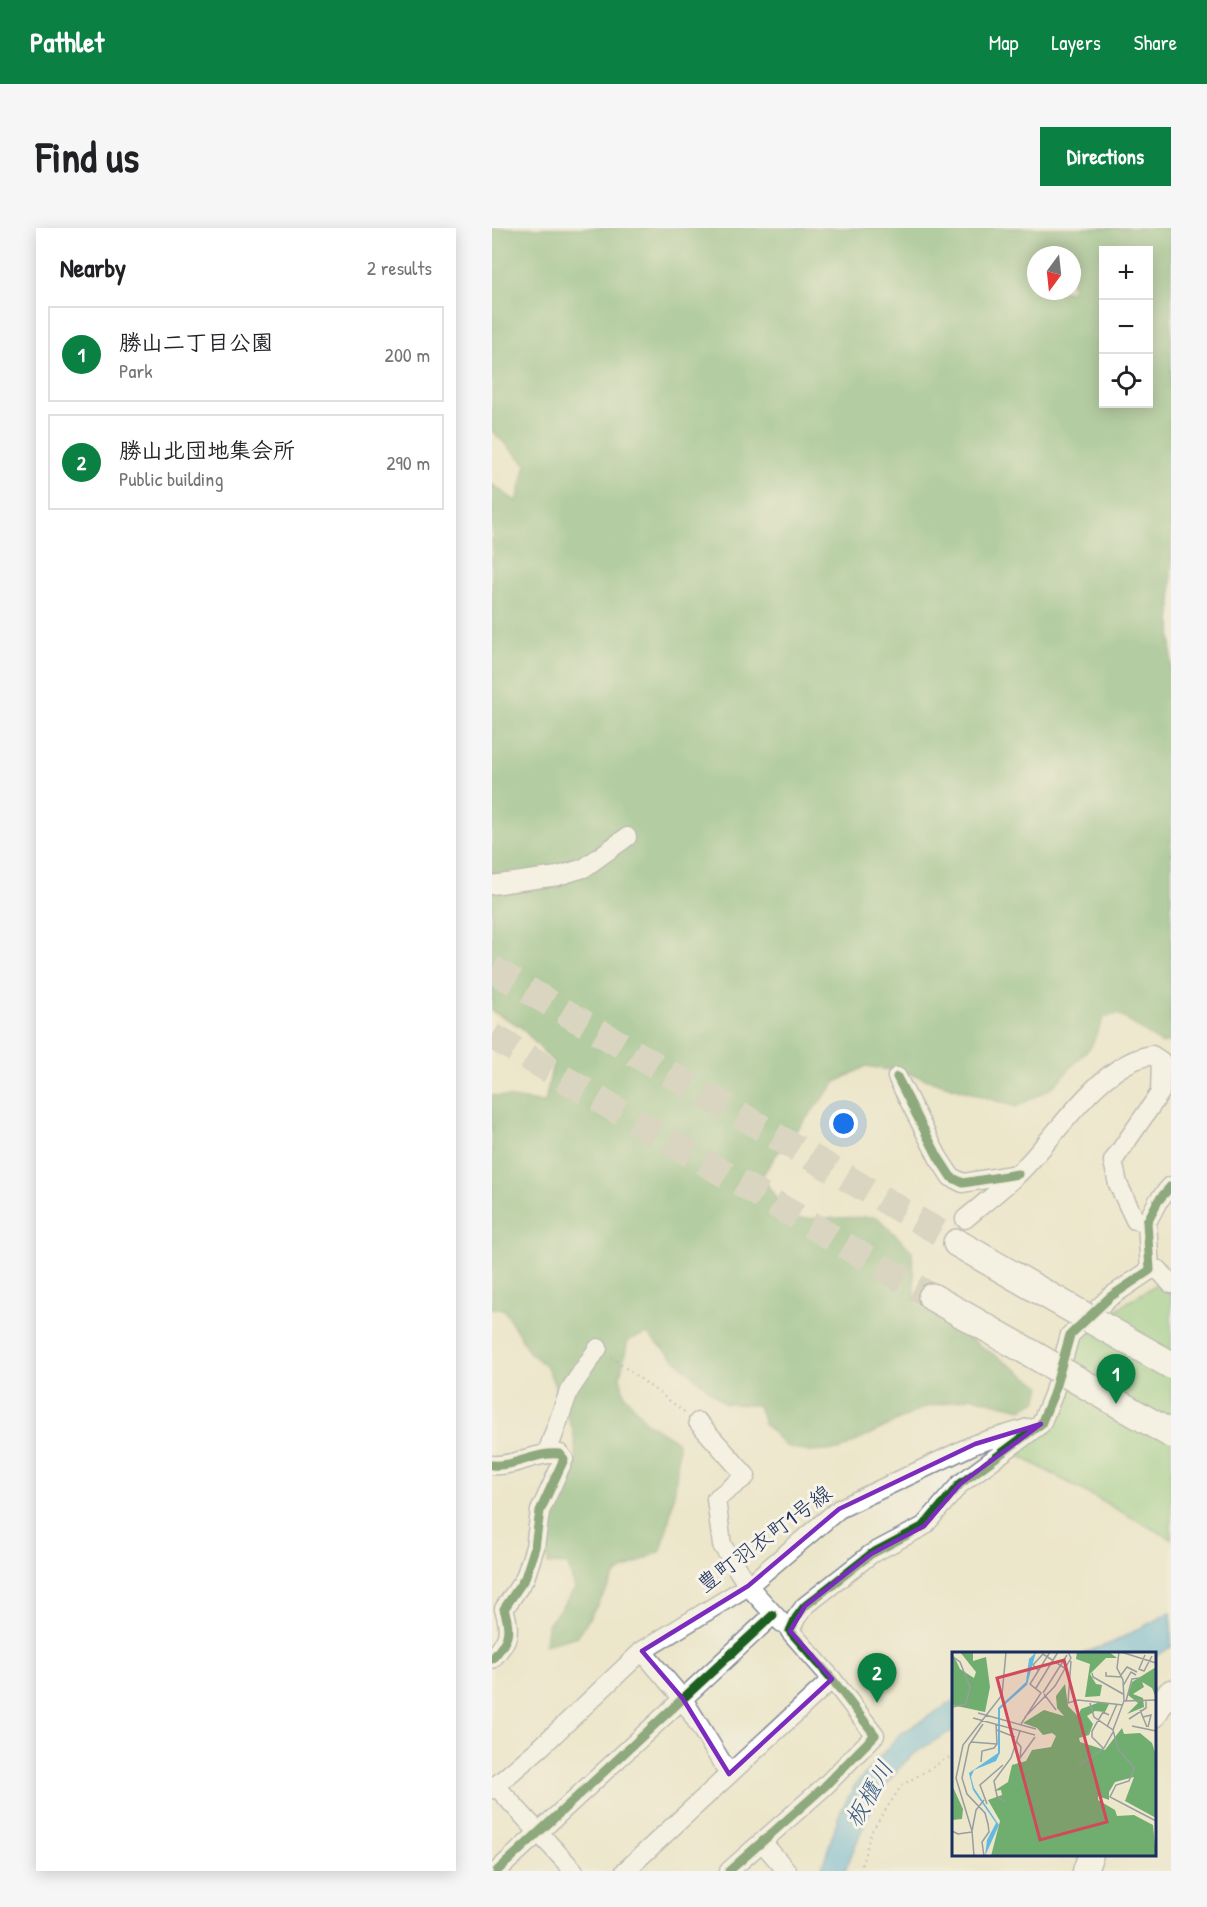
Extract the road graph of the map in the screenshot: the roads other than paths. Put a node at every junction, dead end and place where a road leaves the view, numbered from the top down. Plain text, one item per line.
1 (627, 837) dead end
2 (492, 885) edge
3 (897, 1077) dead end
4 (1018, 1174) junction
5 (1171, 1186) edge
6 (1147, 1222) junction
7 (961, 1231) joint
8 (1150, 1270) junction
9 (1171, 1284) edge
10 (932, 1297) tunnel mouth
11 (598, 1348) road end
12 (1171, 1365) edge
13 (698, 1422) road end
14 (1041, 1424) junction
15 (1171, 1434) edge
16 (547, 1453) junction
17 (492, 1465) edge
18 (748, 1586) junction
19 (773, 1615) junction
20 (790, 1630) junction
21 (642, 1651) junction
22 (492, 1659) edge
23 (832, 1679) junction
24 (1171, 1692) edge
25 (683, 1699) junction
26 (1156, 1713) edge
27 (729, 1774) junction
28 (494, 1787) edge
29 (539, 1833) junction
30 (762, 1842) junction
31 (1090, 1856) edge
32 (497, 1871) edge
33 (574, 1871) edge
34 (625, 1871) edge
35 (729, 1871) edge
36 (787, 1871) edge
37 (1085, 1871) edge

1 - 2 street
3 - 4 street
4 - 6 street
4 - 7 street
5 - 6 street
6 - 8 street
7 - 12 highway, bridge
8 - 9 street
8 - 14 street
10 - 15 highway, bridge
11 - 16 street
13 - 18 street
14 - 18 street, 豊町羽衣町1号線
14 - 20 street
16 - 17 street
16 - 22 street
18 - 19 street
18 - 21 street, 豊町羽衣町1号線
19 - 20 street
19 - 25 street
20 - 23 street
21 - 25 street
21 - 28 street, 豊町羽衣町1号線
23 - 27 street
23 - 30 street
24 - 26 main road
25 - 27 street
25 - 29 street
27 - 34 street
28 - 29 street
29 - 32 street
29 - 33 street
30 - 35 street
30 - 36 street
31 - 37 main road

